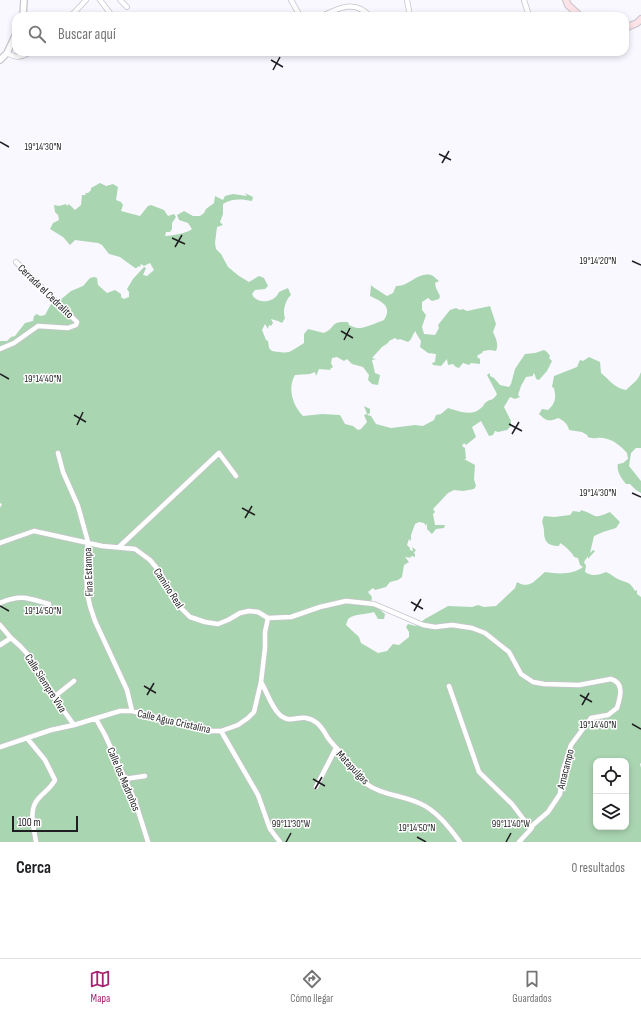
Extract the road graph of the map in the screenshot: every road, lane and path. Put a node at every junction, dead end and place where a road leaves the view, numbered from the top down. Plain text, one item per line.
1 (24, 0) edge
2 (86, 0) edge
3 (100, 0) edge
4 (120, 0) edge
5 (291, 0) edge
6 (406, 0) edge
7 (524, 0) edge
8 (567, 2) edge
9 (127, 7) dead end
10 (23, 12) edge
11 (75, 12) edge
12 (110, 12) dead end
13 (298, 12) edge
14 (330, 12) edge
15 (367, 12) edge
16 (409, 12) edge
17 (528, 12) edge
18 (575, 12) edge
19 (641, 19) edge
20 (629, 26) edge
21 (12, 42) edge
22 (7, 53) junction
23 (12, 56) edge
24 (12, 56) edge
25 (22, 56) edge
26 (0, 60) edge
27 (16, 262) dead end
28 (0, 349) edge
29 (58, 453) dead end
30 (236, 476) dead end
31 (88, 542) junction
32 (0, 543) edge
33 (119, 547) junction
34 (0, 603) edge
35 (49, 604) dead end
36 (268, 618) junction
37 (0, 625) edge
38 (10, 638) junction
39 (0, 645) edge
40 (74, 681) dead end
41 (261, 682) junction
42 (449, 686) dead end
43 (54, 697) junction
44 (132, 711) junction
45 (96, 718) junction
46 (74, 725) junction
47 (221, 731) junction
48 (27, 738) junction
49 (0, 747) edge
50 (336, 748) junction
51 (145, 776) dead end
52 (125, 779) junction
53 (316, 787) dead end
54 (531, 829) junction
55 (36, 842) edge
56 (148, 842) edge
57 (280, 842) edge
58 (460, 842) edge
59 (519, 842) edge

1 - 10 street
2 - 11 street
3 - 12 street
4 - 9 street
5 - 13 street
6 - 16 street
7 - 17 street
8 - 18 main road
14 - 15 street
19 - 20 main road
21 - 22 street
22 - 23 street
22 - 26 street
24 - 25 street
27 - 28 street, Cerrada el Cedralito
29 - 31 street, Fina Estampa
30 - 33 street
31 - 32 street, Camino Real
31 - 33 street, Camino Real
31 - 44 street, Fina Estampa
33 - 36 street, Camino Real
34 - 35 street
36 - 41 street, Calle Agua Cristalina
36 - 54 street, Amacampo
37 - 38 street, Calle Siempre Viva
38 - 39 street
38 - 43 street, Calle Siempre Viva
40 - 43 street
41 - 47 street, Calle Agua Cristalina
41 - 50 street, Matapulgas
42 - 54 street
43 - 46 street, Calle Siempre Viva
44 - 45 street, Calle Agua Cristalina
44 - 47 street, Calle Agua Cristalina
45 - 46 street, Calle Agua Cristalina
45 - 52 street, Calle los Madroños
46 - 48 street, Calle Agua Cristalina
47 - 57 street
48 - 49 street, Calle Agua Cristalina
48 - 55 street
50 - 53 street
50 - 58 street, Matapulgas
51 - 52 street
52 - 56 street, Calle los Madroños
54 - 59 street, Amacampo

